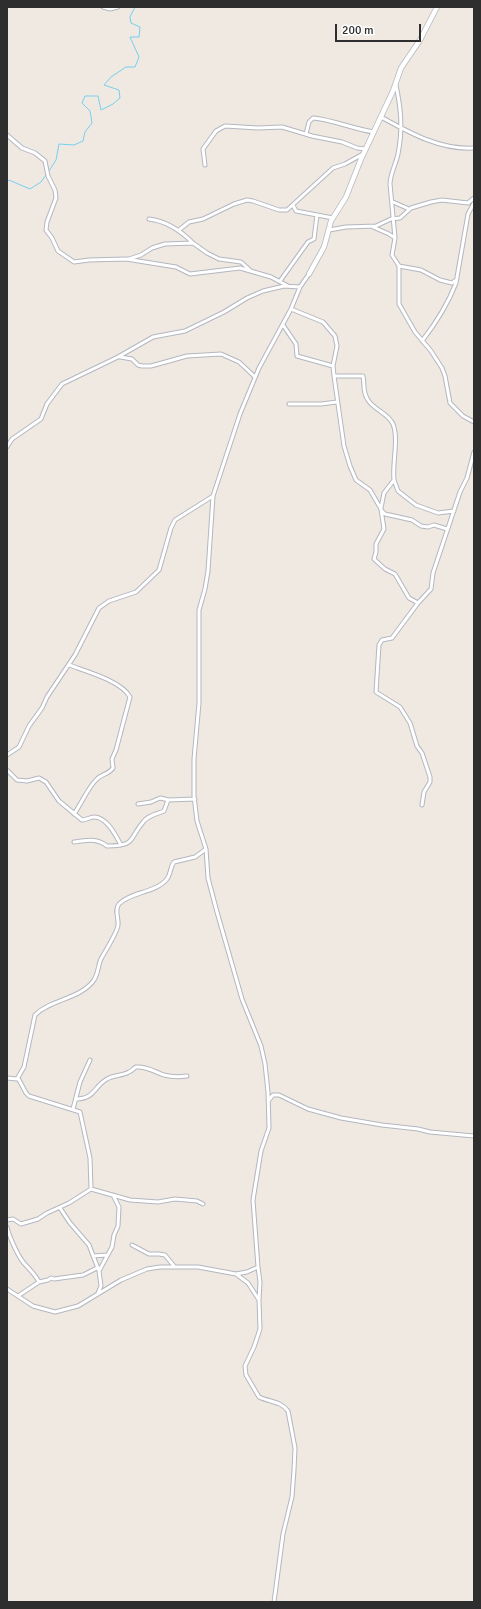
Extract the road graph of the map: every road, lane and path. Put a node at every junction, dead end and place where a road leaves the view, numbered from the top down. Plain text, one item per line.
1 (104, 7) edge
2 (118, 7) edge
3 (436, 7) edge
4 (396, 83) junction
5 (381, 117) junction
6 (402, 128) junction
7 (374, 132) junction
8 (306, 134) junction
9 (7, 135) edge
10 (474, 148) edge
11 (365, 152) junction
12 (205, 165) dead end
13 (474, 198) edge
14 (393, 202) junction
15 (474, 202) edge
16 (293, 205) junction
17 (409, 209) junction
18 (317, 215) junction
19 (333, 218) junction
20 (149, 219) dead end
21 (394, 219) junction
22 (372, 227) junction
23 (179, 230) junction
24 (329, 230) junction
25 (395, 238) junction
26 (193, 243) junction
27 (129, 260) junction
28 (398, 266) junction
29 (251, 271) junction
30 (309, 274) joint
31 (456, 280) junction
32 (280, 281) junction
33 (288, 286) junction
34 (300, 287) junction
35 (291, 309) junction
36 (283, 325) junction
37 (422, 341) junction
38 (118, 357) junction
39 (333, 366) junction
40 (334, 376) junction
41 (255, 377) junction
42 (337, 402) junction
43 (289, 404) dead end
44 (474, 422) edge
45 (7, 447) edge
46 (474, 452) edge
47 (394, 480) junction
48 (213, 496) junction
49 (381, 510) junction
50 (454, 511) junction
51 (447, 530) junction
52 (418, 603) junction
53 (69, 665) junction
54 (7, 755) edge
55 (7, 770) edge
56 (195, 798) junction
57 (168, 800) junction
58 (138, 804) dead end
59 (422, 805) dead end
60 (74, 814) junction
61 (74, 842) dead end
62 (121, 845) junction
63 (206, 849) junction
64 (90, 1060) dead end
65 (187, 1076) dead end
66 (7, 1078) edge
67 (18, 1078) junction
68 (76, 1099) junction
69 (268, 1100) junction
70 (74, 1109) junction
71 (474, 1136) edge
72 (91, 1189) junction
73 (113, 1195) junction
74 (203, 1204) dead end
75 (60, 1208) junction
76 (7, 1220) edge
77 (7, 1226) edge
78 (132, 1245) dead end
79 (107, 1255) junction
80 (93, 1256) junction
81 (174, 1266) junction
82 (258, 1267) junction
83 (97, 1268) junction
84 (99, 1271) junction
85 (236, 1274) junction
86 (39, 1282) junction
87 (7, 1289) edge
88 (98, 1293) junction
89 (18, 1296) junction
90 (259, 1300) junction
91 (274, 1602) edge

1 - 2 street
3 - 4 street
4 - 5 street
4 - 6 street
5 - 6 street
5 - 7 street
6 - 10 street
6 - 14 street
7 - 8 street
7 - 11 street
8 - 11 street
8 - 12 street
9 - 27 street
11 - 16 street
11 - 19 street
13 - 17 street
14 - 17 street
14 - 21 street
15 - 31 street
16 - 18 street
16 - 23 street
17 - 21 street
18 - 19 street
18 - 32 street
19 - 24 street
20 - 23 street
21 - 22 street
21 - 25 street
22 - 24 street
22 - 25 street
23 - 26 street
24 - 30 street
25 - 28 street
26 - 27 street
26 - 29 street
27 - 29 street
28 - 31 street
28 - 37 street
29 - 32 street
30 - 34 street
31 - 37 street
32 - 33 street
33 - 34 street
33 - 38 street
34 - 35 street
35 - 36 street
35 - 39 street
36 - 39 street
36 - 41 street
37 - 44 street
38 - 41 street
38 - 45 street
39 - 40 street
40 - 42 street
40 - 47 street
41 - 48 street
42 - 43 street
42 - 49 street
46 - 50 street
47 - 49 street
47 - 50 street
48 - 53 street
48 - 56 street
49 - 51 street
49 - 52 street
50 - 51 street
51 - 52 street
52 - 59 street
53 - 54 street
53 - 60 street
55 - 60 street
56 - 57 street
56 - 63 street
57 - 58 street
57 - 62 street
60 - 62 street
61 - 62 street
63 - 67 street
63 - 69 street
64 - 68 street
65 - 68 street
66 - 67 street
67 - 70 street
68 - 70 street
69 - 71 street
69 - 82 street
70 - 72 street
72 - 73 street
72 - 75 street
73 - 74 street
73 - 79 street
75 - 76 street
75 - 80 street
77 - 86 street
78 - 81 street
79 - 80 street
79 - 84 street
80 - 83 street
81 - 85 street
81 - 88 street
82 - 85 street
82 - 90 street
83 - 84 street
83 - 86 street
84 - 88 street
85 - 90 street
86 - 89 street
87 - 89 street
88 - 89 street
90 - 91 street

